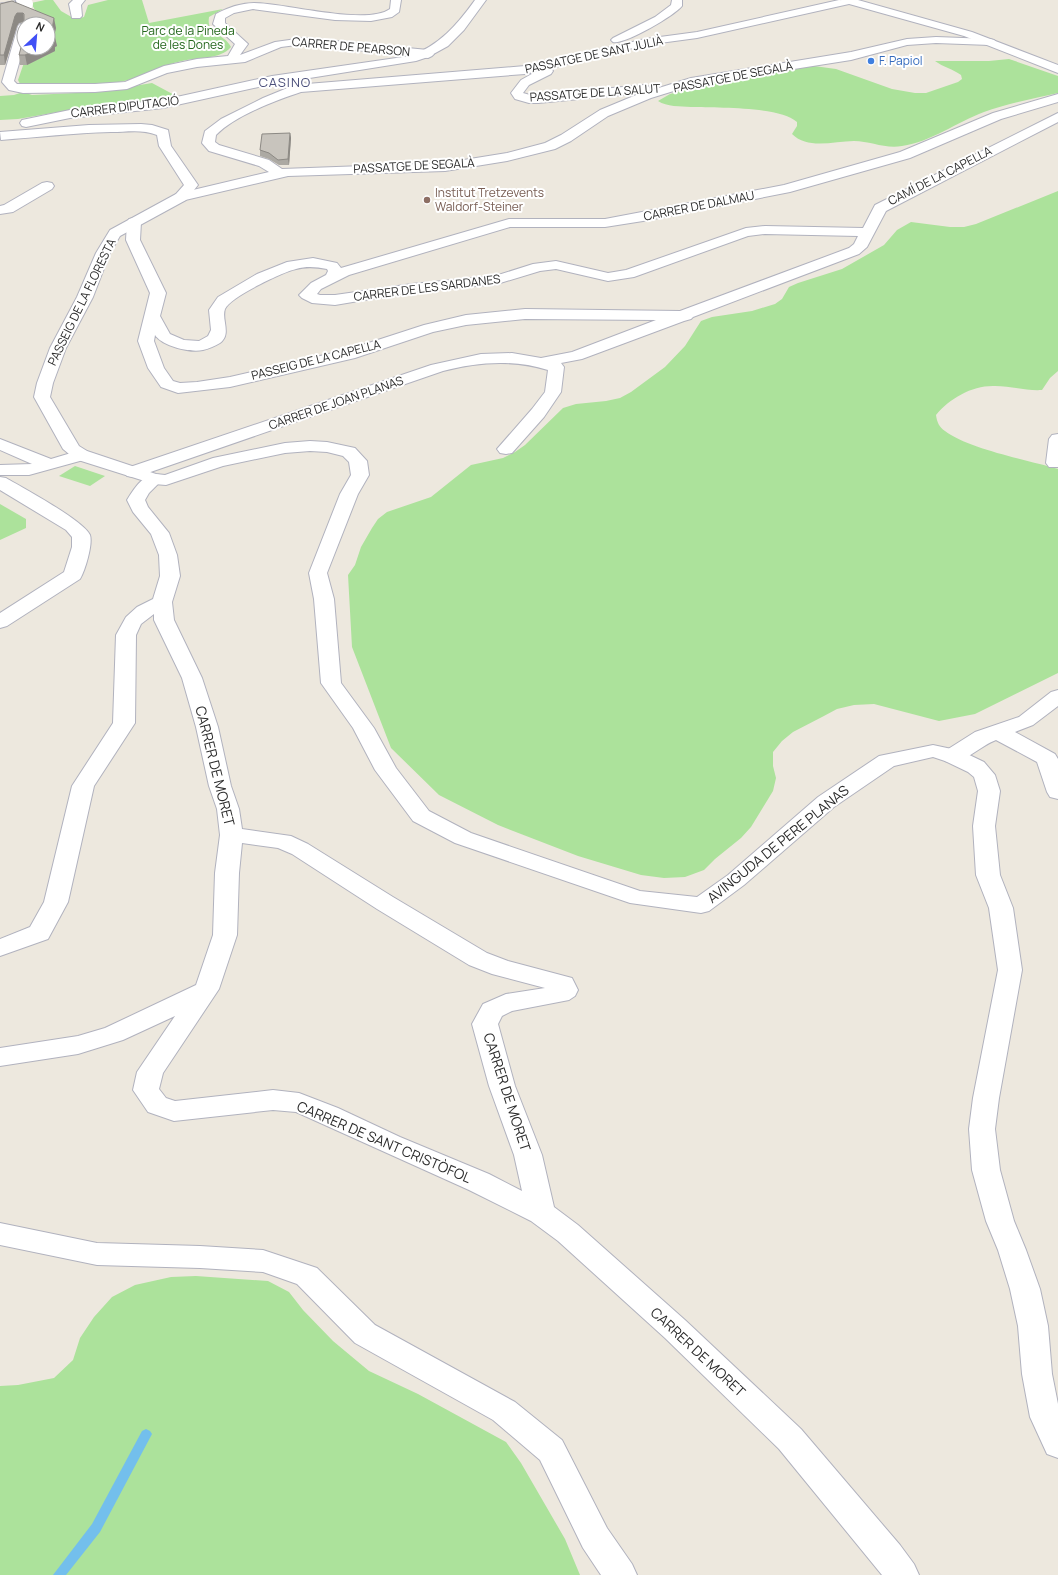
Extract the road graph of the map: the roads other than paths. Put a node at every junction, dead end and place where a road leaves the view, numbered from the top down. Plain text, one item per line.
1 (80, 0) edge
2 (396, 0) edge
3 (481, 0) edge
4 (677, 0) edge
5 (848, 1) edge
6 (24, 2) edge
7 (27, 16) edge
8 (76, 16) dead end
9 (990, 42) junction
10 (16, 54) edge
11 (428, 54) junction
12 (233, 59) junction
13 (565, 62) junction
14 (348, 69) junction
15 (1058, 70) edge
16 (672, 88) junction
17 (288, 92) junction
18 (1058, 98) edge
19 (1058, 116) edge
20 (2, 131) edge
21 (280, 174) junction
22 (47, 186) dead end
23 (180, 197) junction
24 (0, 210) edge
25 (134, 222) junction
26 (867, 232) junction
27 (332, 278) junction
28 (152, 316) junction
29 (686, 316) junction
30 (543, 362) junction
31 (1058, 439) edge
32 (0, 444) edge
33 (506, 449) dead end
34 (81, 455) junction
35 (1055, 463) dead end
36 (50, 465) junction
37 (1, 474) edge
38 (143, 476) junction
39 (162, 602) junction
40 (0, 622) edge
41 (1058, 696) edge
42 (998, 732) junction
43 (953, 756) junction
44 (1058, 792) edge
45 (231, 835) junction
46 (0, 948) edge
47 (207, 990) junction
48 (0, 1057) edge
49 (541, 1213) junction
50 (0, 1234) edge
51 (1058, 1444) edge
52 (620, 1575) edge
53 (902, 1575) edge

1 - 8 street
2 - 12 street
3 - 11 street, CARRER DIPUTACIÓ
4 - 13 street, PASSATGE DE LA SALUT
5 - 9 street
5 - 13 street, PASSATGE DE SANT JULIÀ
6 - 7 street, CARRER DE PEARSON
9 - 15 street
9 - 16 street, PASSATGE DE SEGALÀ
10 - 12 street, CARRER DE PEARSON
11 - 12 street, CARRER DE PEARSON
11 - 14 street, CARRER DIPUTACIÓ
13 - 16 street, PASSATGE DE LA SALUT
13 - 17 street, PASSATGE DE SANT JULIÀ
14 - 17 street
14 - 20 street, CARRER DIPUTACIÓ
16 - 21 street, PASSATGE DE SEGALÀ
17 - 21 street
18 - 27 street, CARRER DE DALMAU
19 - 26 street, CAMÍ DE LA CAPELLA
20 - 23 street, PASSEIG DE LA FLORESTA
21 - 23 street, PASSATGE DE SEGALÀ
22 - 24 street
23 - 25 street, PASSEIG DE LA FLORESTA
25 - 28 street, PASSEIG DE LA CAPELLA
25 - 34 street, PASSEIG DE LA FLORESTA
26 - 27 street, CARRER DE LES SARDANES
26 - 29 street, CAMÍ DE LA CAPELLA
27 - 28 street
28 - 29 street, PASSEIG DE LA CAPELLA
29 - 30 street, CARRER DE JOAN PLANAS
30 - 33 street
30 - 38 street, CARRER DE JOAN PLANAS
31 - 35 street
32 - 36 street
34 - 36 street
34 - 38 street
36 - 37 street
37 - 40 street
38 - 39 street, CARRER DE MORET
38 - 43 street, AVINGUDA DE PERE PLANAS
39 - 45 street, CARRER DE MORET
39 - 46 street
41 - 42 street
42 - 43 street
42 - 44 street
43 - 51 street, AVINGUDA DE PERE PLANAS
45 - 47 street, CARRER DE SANT CRISTÒFOL
45 - 49 street, CARRER DE MORET
47 - 48 street
47 - 49 street, CARRER DE SANT CRISTÒFOL
49 - 53 street, CARRER DE MORET
50 - 52 street

